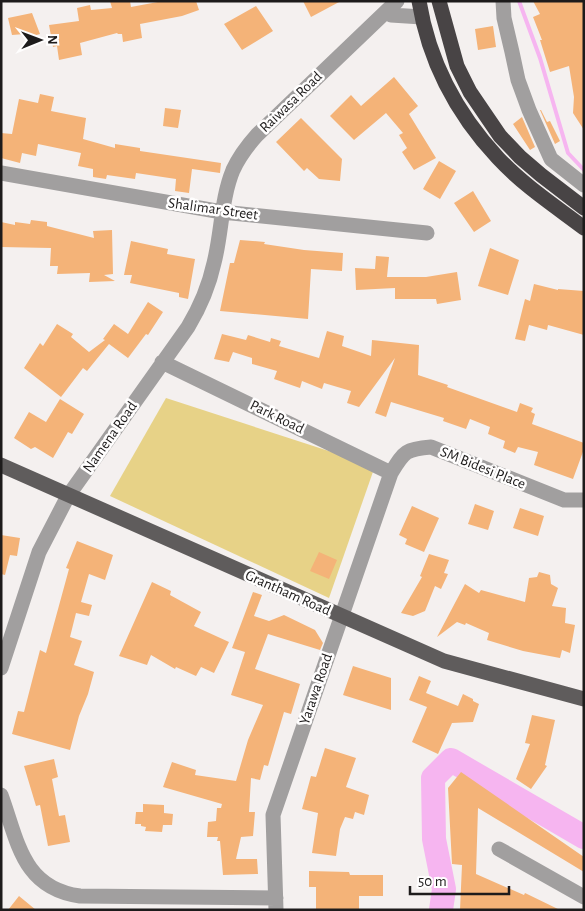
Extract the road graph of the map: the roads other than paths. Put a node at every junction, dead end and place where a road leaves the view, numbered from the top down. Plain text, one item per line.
1 (419, 1) edge
2 (439, 1) edge
3 (503, 1) edge
4 (392, 6) edge
5 (422, 17) junction
6 (1, 173) edge
7 (584, 185) edge
8 (584, 208) edge
9 (222, 212) junction
10 (584, 228) edge
11 (427, 233) dead end
12 (162, 362) junction
13 (1, 465) edge
14 (391, 473) junction
15 (68, 496) junction
16 (584, 500) edge
17 (342, 617) junction
18 (1, 668) edge
19 (584, 698) edge
20 (1, 795) edge
21 (499, 849) dead end
22 (584, 897) edge
23 (276, 904) edge

1 - 5 highway
2 - 8 highway
3 - 7 street
4 - 5 street
4 - 9 street, Raiwasa Road
5 - 10 highway
6 - 9 street, Shalimar Street
9 - 11 street, Shalimar Street
9 - 12 street, Namena Road
12 - 14 street, Park Road
12 - 15 street, Namena Road
13 - 15 main road, Grantham Road
14 - 16 street, SM Bidesi Place
14 - 17 street, Yarawa Road
15 - 17 main road, Grantham Road
15 - 18 street, Namena Road
17 - 19 main road, Grantham Road
17 - 23 street, Yarawa Road
20 - 23 street
21 - 22 street

